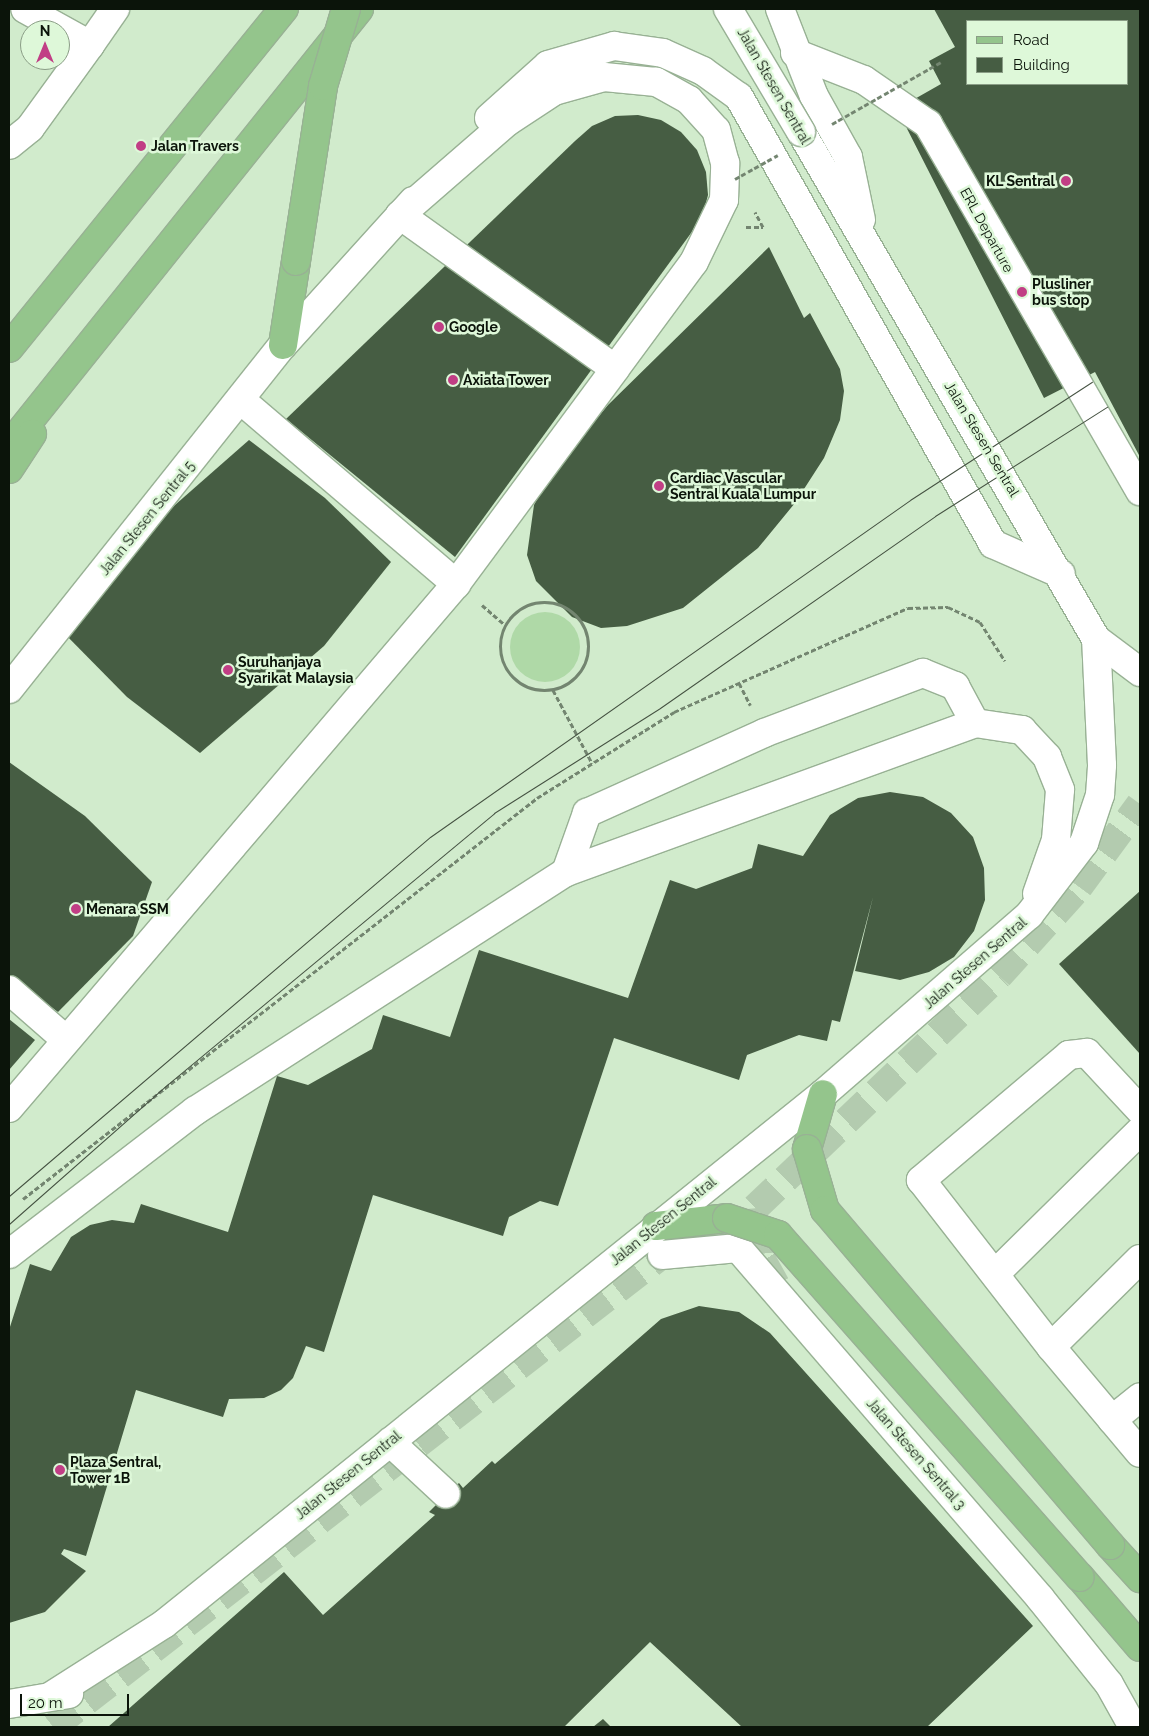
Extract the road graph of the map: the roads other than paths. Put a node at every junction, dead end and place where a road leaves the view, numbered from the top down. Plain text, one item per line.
1 (20, 9) edge
2 (25, 9) edge
3 (114, 9) edge
4 (284, 9) edge
5 (346, 9) edge
6 (360, 9) edge
7 (728, 9) edge
8 (780, 9) edge
9 (9, 23) edge
10 (90, 45) junction
11 (795, 53) junction
12 (9, 146) edge
13 (400, 215) junction
14 (865, 241) junction
15 (96, 338) junction
16 (11, 339) edge
17 (283, 345) junction
18 (615, 369) junction
19 (242, 401) junction
20 (9, 446) edge
21 (9, 468) edge
22 (1140, 491) edge
23 (1061, 574) junction
24 (456, 584) junction
25 (1096, 639) junction
26 (1140, 672) edge
27 (9, 689) edge
28 (975, 723) junction
29 (566, 872) junction
30 (1029, 915) junction
31 (9, 990) edge
32 (64, 1039) junction
33 (824, 1094) junction
34 (9, 1108) edge
35 (1140, 1110) edge
36 (1140, 1131) edge
37 (656, 1226) junction
38 (9, 1254) edge
39 (662, 1255) tunnel mouth
40 (1140, 1259) edge
41 (997, 1272) junction
42 (1050, 1347) junction
43 (1140, 1397) edge
44 (1112, 1420) junction
45 (390, 1442) junction
46 (1140, 1453) edge
47 (446, 1494) dead end
48 (1140, 1578) edge
49 (1140, 1646) edge
50 (9, 1704) edge
51 (1133, 1727) edge

1 - 9 street
2 - 10 street
3 - 10 street
4 - 16 main road
5 - 17 main road, bridge
6 - 15 main road
7 - 14 street, Jalan Stesen Sentral, bridge
8 - 11 street, Jalan Stesen Sentral
10 - 12 street
11 - 14 street, Jalan Stesen Sentral
11 - 22 street, ERL Departure
13 - 17 street, Jalan Stesen Sentral 5
13 - 18 street
13 - 18 street
13 - 23 street
14 - 23 street, Jalan Stesen Sentral
15 - 20 main road
15 - 21 main road
17 - 19 street, Jalan Stesen Sentral 5
18 - 24 street
19 - 24 street
19 - 27 street, Jalan Stesen Sentral 5
23 - 25 street, Jalan Stesen Sentral
24 - 32 street
25 - 26 street, Jalan Stesen Sentral
25 - 30 street, Jalan Stesen Sentral
28 - 29 street
28 - 29 street
28 - 30 street
29 - 38 street
30 - 33 street, Jalan Stesen Sentral
31 - 32 street
32 - 34 street
33 - 37 street, Jalan Stesen Sentral
33 - 48 main road, bridge
35 - 41 street
36 - 41 street
37 - 45 street, Jalan Stesen Sentral
37 - 49 main road, bridge
39 - 51 street, Jalan Stesen Sentral 3
40 - 42 street
41 - 42 street
42 - 44 street
43 - 44 street
44 - 46 street
45 - 47 street
45 - 50 street, Jalan Stesen Sentral

